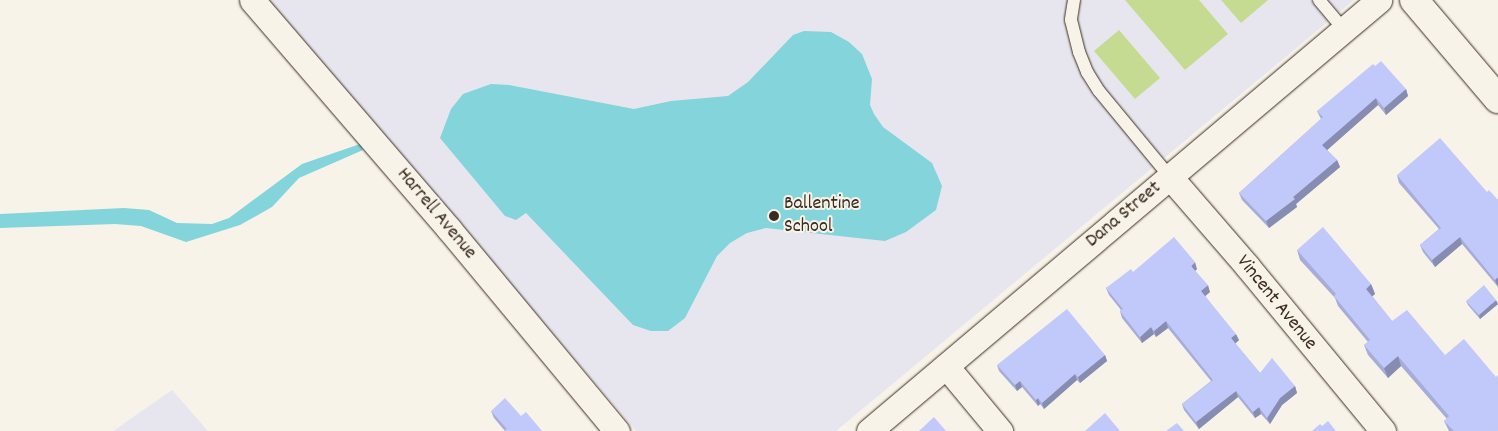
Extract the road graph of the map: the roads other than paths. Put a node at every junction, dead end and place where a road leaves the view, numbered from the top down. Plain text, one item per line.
1 (252, 0) edge
2 (1074, 0) edge
3 (1319, 0) edge
4 (1379, 0) edge
5 (1414, 0) edge
6 (1344, 30) junction
7 (1498, 99) edge
8 (1170, 177) junction
9 (946, 366) junction
10 (617, 431) edge
11 (868, 431) edge
12 (1000, 431) edge
13 (1382, 431) edge

1 - 10 street, Harrell Avenue
2 - 8 lane
3 - 6 lane
4 - 6 street, Dana Street
5 - 7 main road
6 - 8 street, Dana Street
8 - 9 street, Dana Street
8 - 13 street, Vincent Avenue
9 - 11 street, Dana Street
9 - 12 street

